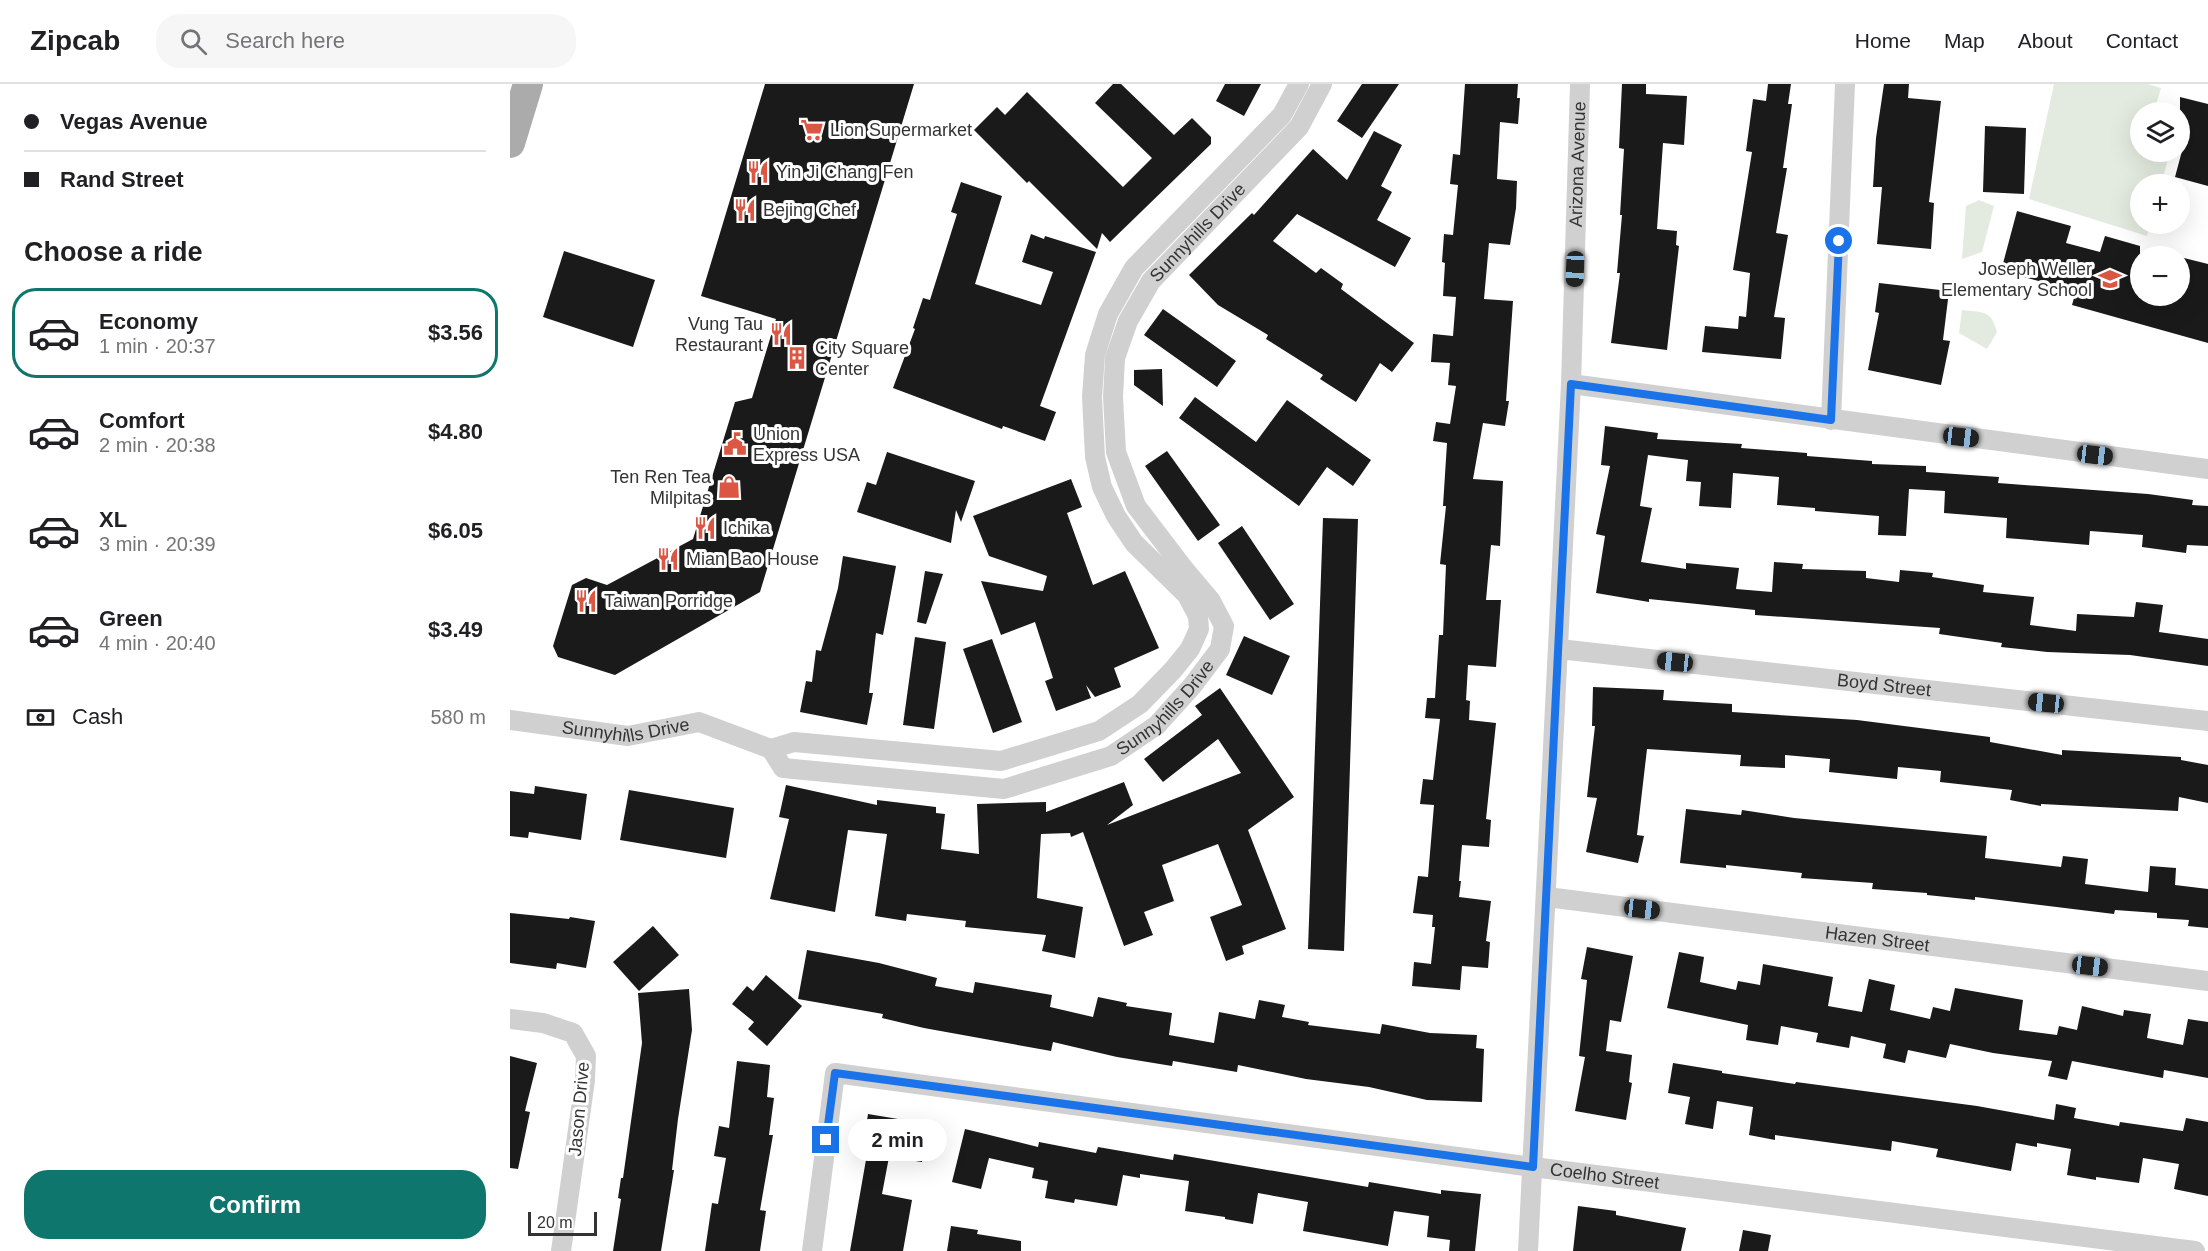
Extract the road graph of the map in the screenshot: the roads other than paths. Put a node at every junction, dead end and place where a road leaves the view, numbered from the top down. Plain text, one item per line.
1 (528, 84) edge
2 (1299, 84) edge
3 (1322, 84) edge
4 (1580, 84) edge
5 (1845, 84) edge
6 (510, 143) edge
7 (1571, 384) junction
8 (1831, 420) junction
9 (2208, 469) edge
10 (1559, 649) junction
11 (510, 720) edge
12 (2208, 721) edge
13 (771, 749) junction
14 (1547, 897) junction
15 (2208, 981) edge
16 (510, 1019) edge
17 (1533, 1167) junction
18 (561, 1251) edge
19 (812, 1251) edge
20 (1528, 1251) edge
21 (2195, 1251) edge

1 - 6 main road
2 - 13 street, Sunnyhills Drive
3 - 13 street, Sunnyhills Drive
4 - 7 street, Arizona Avenue
5 - 8 street
7 - 8 street
7 - 10 street, Arizona Avenue
8 - 9 street
10 - 12 street, Boyd Street
10 - 14 street, Arizona Avenue
11 - 13 street, Sunnyhills Drive
14 - 15 street, Hazen Street
14 - 17 street, Arizona Avenue
16 - 18 street, Jason Drive
17 - 19 street, Coelho Street
17 - 20 street, Arizona Avenue
17 - 21 street, Coelho Street

